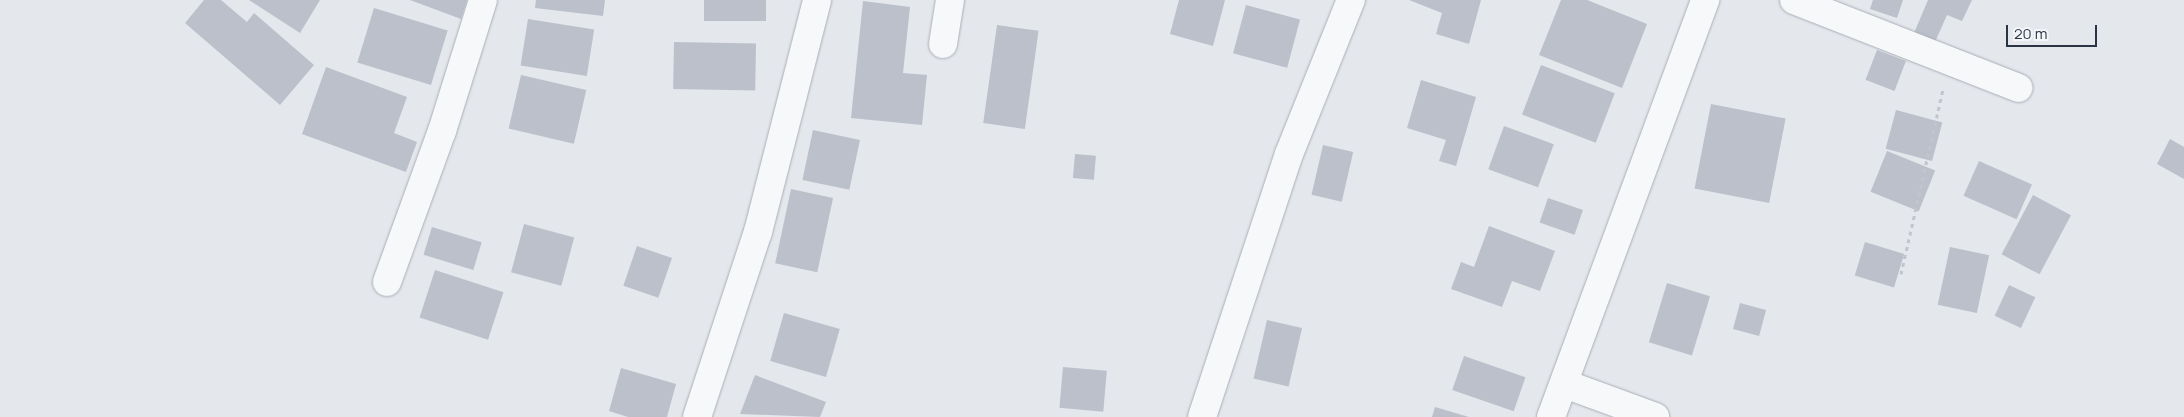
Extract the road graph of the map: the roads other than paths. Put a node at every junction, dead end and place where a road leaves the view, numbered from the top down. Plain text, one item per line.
1 (483, 0) edge
2 (817, 0) edge
3 (950, 0) edge
4 (1351, 0) edge
5 (1705, 0) edge
6 (1794, 0) edge
7 (943, 44) dead end
8 (2018, 88) dead end
9 (387, 282) dead end
10 (1565, 384) junction
11 (697, 417) edge
12 (1202, 417) edge
13 (1551, 417) edge
14 (1655, 417) edge

1 - 9 street
2 - 11 street
3 - 7 street
4 - 12 street
5 - 10 street
6 - 8 street
10 - 13 street
10 - 14 street

